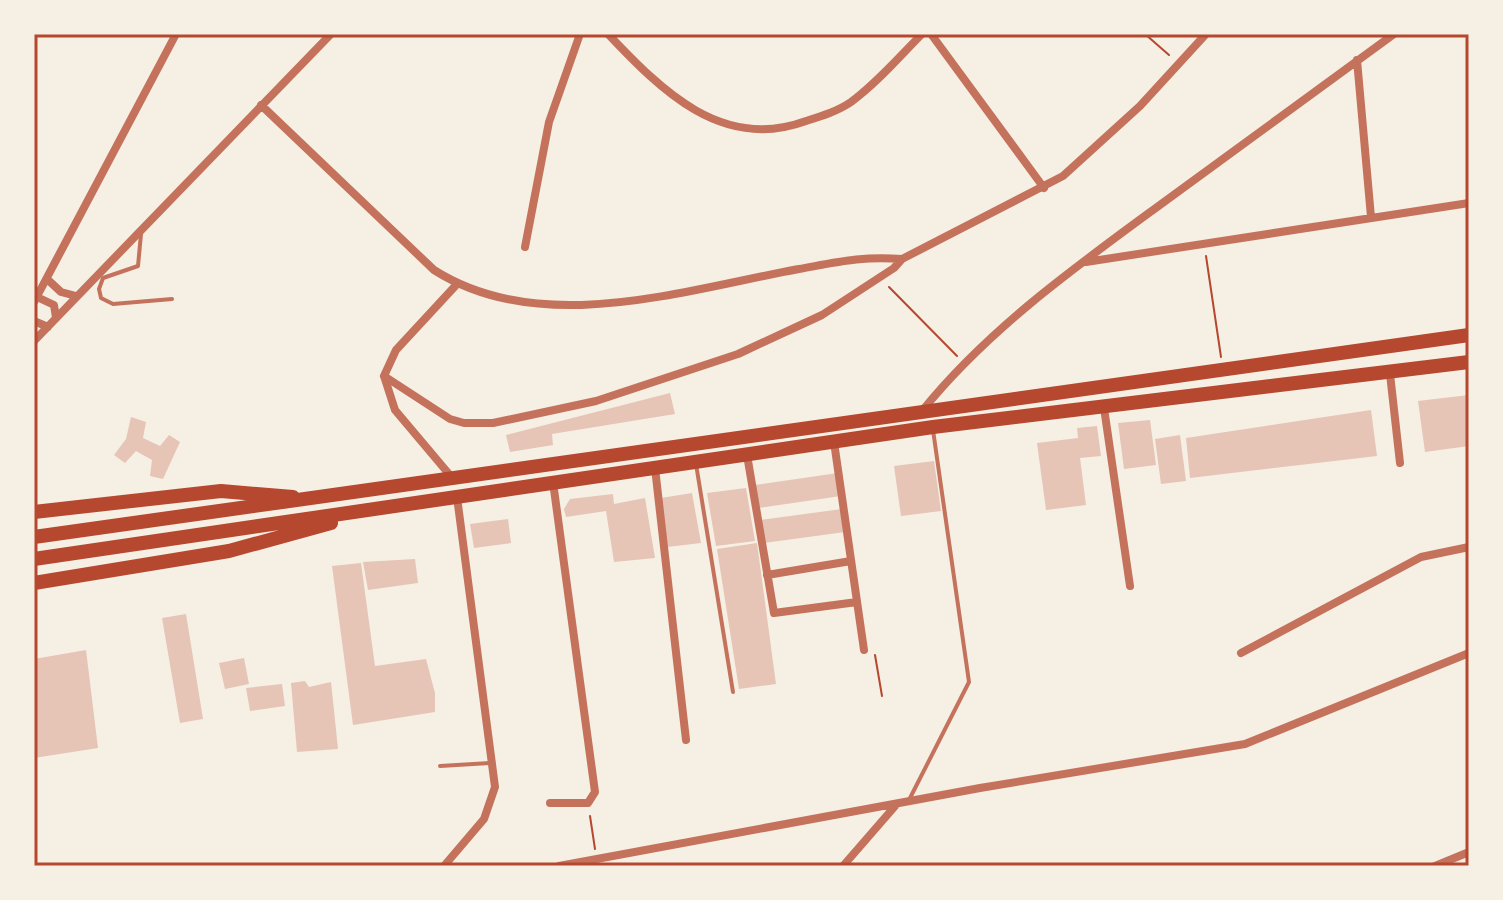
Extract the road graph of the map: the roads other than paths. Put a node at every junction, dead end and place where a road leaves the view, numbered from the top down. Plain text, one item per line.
1 (176, 34) edge
2 (331, 34) edge
3 (580, 34) edge
4 (608, 34) edge
5 (922, 34) edge
6 (931, 34) edge
7 (1206, 34) edge
8 (1394, 34) edge
9 (1357, 60) junction
10 (261, 105) junction
11 (1044, 188) junction
12 (1469, 203) edge
13 (1371, 217) junction
14 (141, 228) junction
15 (525, 247) dead end
16 (902, 259) junction
17 (1083, 263) junction
18 (47, 279) junction
19 (458, 283) junction
20 (76, 296) junction
21 (172, 299) dead end
22 (36, 300) edge
23 (56, 318) junction
24 (34, 321) edge
25 (48, 327) junction
26 (1469, 335) edge
27 (34, 341) edge
28 (1469, 362) edge
29 (1390, 374) junction
30 (384, 376) junction
31 (1104, 408) junction
32 (921, 412) junction
33 (933, 427) junction
34 (834, 442) junction
35 (747, 455) junction
36 (696, 462) junction
37 (1400, 463) dead end
38 (655, 468) junction
39 (455, 480) junction
40 (552, 481) junction
41 (457, 497) junction
42 (309, 499) junction
43 (378, 509) junction
44 (34, 512) edge
45 (34, 537) edge
46 (1469, 547) edge
47 (34, 559) edge
48 (851, 561) junction
49 (767, 575) junction
50 (34, 583) edge
51 (1130, 586) dead end
52 (857, 602) junction
53 (864, 650) dead end
54 (1241, 653) dead end
55 (1469, 653) edge
56 (733, 692) dead end
57 (686, 740) dead end
58 (493, 763) junction
59 (440, 766) dead end
60 (908, 802) junction
61 (550, 803) dead end
62 (896, 805) junction
63 (1469, 852) edge
64 (1456, 862) edge
65 (444, 866) edge
66 (559, 866) edge
67 (843, 866) edge
68 (1435, 866) edge

1 - 18 street
2 - 10 street
3 - 15 street
4 - 5 street
6 - 11 street
7 - 11 street
8 - 9 street
9 - 13 street
9 - 17 street
10 - 14 street
10 - 19 street
11 - 16 street
12 - 13 street
13 - 17 street
14 - 20 street
14 - 21 lane
16 - 19 street
16 - 30 street
17 - 32 street
18 - 20 street
18 - 22 street
19 - 30 street
20 - 23 street
22 - 23 street
23 - 25 street
24 - 25 street
25 - 27 street
26 - 32 highway
28 - 29 highway
29 - 31 highway
29 - 37 street
30 - 39 street
31 - 33 highway
31 - 51 street
32 - 39 highway
33 - 34 highway
33 - 60 lane
34 - 35 highway
34 - 48 street
35 - 36 highway
35 - 49 street
36 - 38 highway
36 - 56 lane
38 - 40 highway
38 - 57 street
39 - 42 highway
40 - 41 highway
40 - 61 street
41 - 43 highway
41 - 58 street
42 - 44 highway
42 - 45 highway
43 - 47 highway
43 - 50 highway
46 - 54 street
48 - 49 street
48 - 52 street
49 - 52 street
52 - 53 street
55 - 60 street
58 - 59 lane
58 - 65 street
60 - 62 street
62 - 66 street
62 - 67 street
63 - 64 street
64 - 68 street

